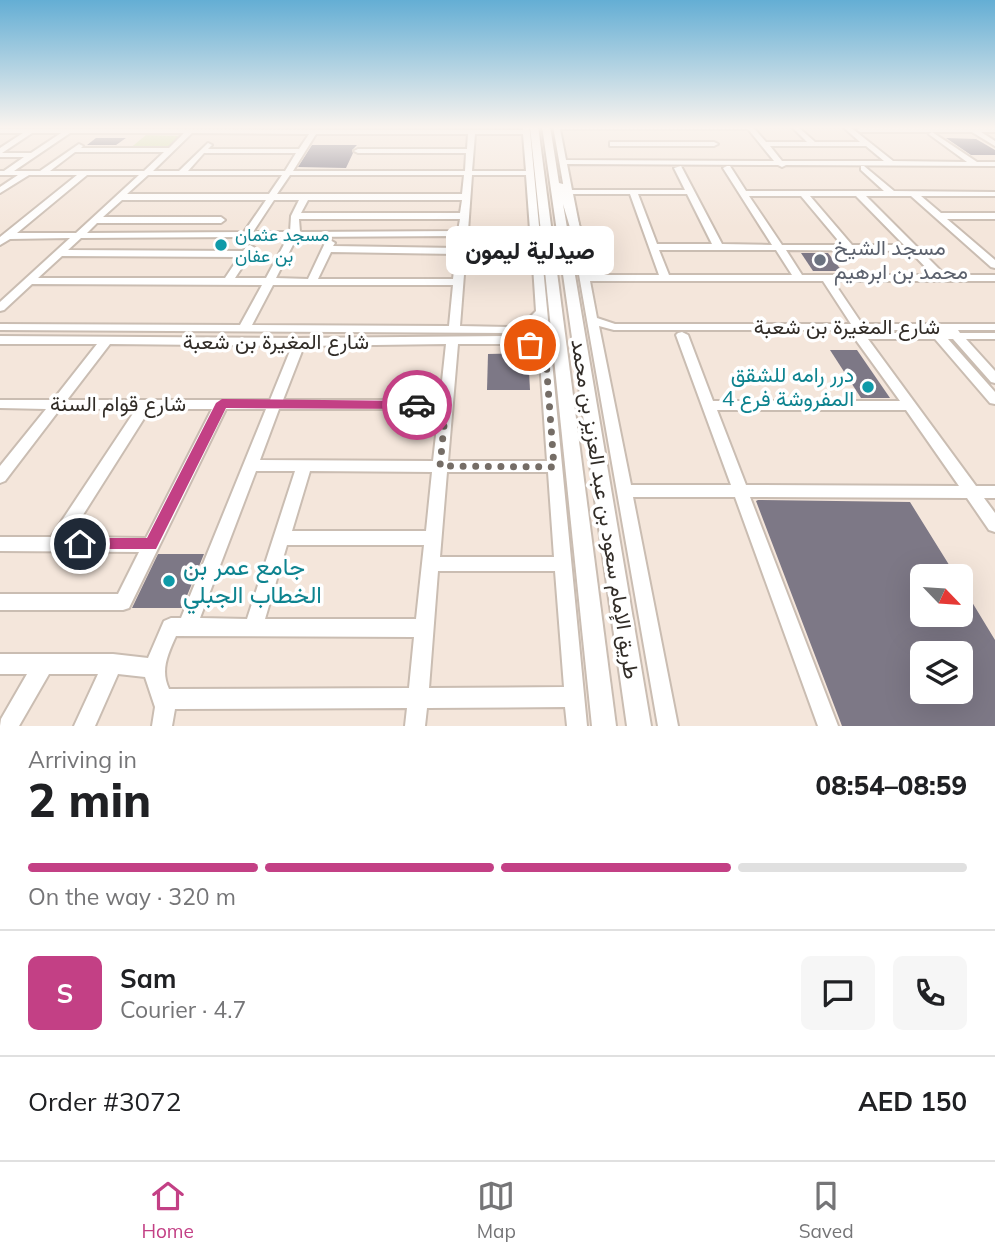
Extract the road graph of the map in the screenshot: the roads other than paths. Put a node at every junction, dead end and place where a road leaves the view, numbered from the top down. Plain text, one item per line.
1 (25, 160) edge
2 (60, 160) edge
3 (160, 160) edge
4 (194, 160) edge
5 (295, 160) edge
6 (354, 160) edge
7 (469, 160) edge
8 (529, 160) edge
9 (535, 160) edge
10 (537, 160) edge
11 (552, 160) edge
12 (554, 160) edge
13 (561, 160) edge
14 (617, 160) edge
15 (724, 160) edge
16 (779, 160) edge
17 (891, 160) edge
18 (893, 160) edge
19 (970, 160) edge
20 (618, 164) junction
21 (782, 164) junction
22 (976, 164) junction
23 (899, 165) junction
24 (563, 166) junction
25 (580, 166) junction
26 (728, 166) junction
27 (765, 166) junction
28 (995, 166) edge
29 (678, 168) junction
30 (864, 168) junction
31 (42, 172) junction
32 (147, 172) junction
33 (288, 172) junction
34 (348, 172) junction
35 (4, 173) edge
36 (27, 173) junction
37 (86, 173) junction
38 (181, 173) junction
39 (468, 173) junction
40 (529, 173) junction
41 (531, 190) junction
42 (0, 191) edge
43 (569, 192) junction
44 (633, 192) junction
45 (690, 192) junction
46 (744, 194) junction
47 (804, 194) junction
48 (859, 194) junction
49 (892, 194) junction
50 (913, 194) junction
51 (995, 194) edge
52 (118, 197) junction
53 (272, 197) junction
54 (305, 197) junction
55 (466, 197) junction
56 (230, 209) junction
57 (295, 216) junction
58 (465, 216) junction
59 (939, 216) junction
60 (994, 216) edge
61 (94, 220) junction
62 (576, 231) junction
63 (295, 233) junction
64 (334, 233) junction
65 (463, 233) junction
66 (535, 233) junction
67 (5, 235) edge
68 (76, 236) junction
69 (209, 236) junction
70 (251, 236) junction
71 (718, 246) junction
72 (653, 247) junction
73 (779, 247) junction
74 (849, 247) junction
75 (912, 248) junction
76 (327, 249) junction
77 (461, 251) junction
78 (58, 253) junction
79 (246, 254) junction
80 (995, 265) edge
81 (585, 278) junction
82 (665, 278) junction
83 (799, 278) junction
84 (826, 278) junction
85 (942, 278) junction
86 (995, 278) edge
87 (229, 280) junction
88 (29, 281) junction
89 (270, 281) junction
90 (312, 281) junction
91 (458, 282) junction
92 (0, 308) edge
93 (542, 312) junction
94 (593, 320) junction
95 (0, 327) edge
96 (995, 327) edge
97 (244, 329) junction
98 (615, 331) junction
99 (859, 331) junction
100 (943, 332) junction
101 (453, 335) junction
102 (508, 335) junction
103 (682, 335) junction
104 (995, 336) edge
105 (0, 340) edge
106 (106, 341) junction
107 (299, 342) junction
108 (597, 343) junction
109 (546, 360) junction
110 (995, 379) edge
111 (995, 400) edge
112 (222, 403) junction
113 (0, 404) edge
114 (56, 404) junction
115 (146, 404) junction
116 (275, 404) junction
117 (446, 405) junction
118 (708, 405) junction
119 (910, 406) junction
120 (251, 465) junction
121 (304, 465) junction
122 (440, 466) junction
123 (554, 467) junction
124 (0, 477) edge
125 (624, 491) junction
126 (740, 492) junction
127 (972, 492) junction
128 (995, 492) edge
129 (995, 525) edge
130 (282, 538) junction
131 (434, 538) junction
132 (0, 544) edge
133 (56, 544) junction
134 (151, 545) junction
135 (562, 564) junction
136 (431, 565) junction
137 (0, 602) edge
138 (254, 626) junction
139 (187, 627) junction
140 (425, 628) junction
141 (0, 664) edge
142 (44, 664) junction
143 (113, 664) junction
144 (155, 668) junction
145 (574, 697) junction
146 (418, 698) junction
147 (165, 699) junction
148 (8, 726) edge
149 (84, 726) edge
150 (162, 726) edge
151 (415, 726) edge
152 (577, 726) edge
153 (604, 726) edge
154 (639, 726) edge
155 (668, 726) edge
156 (828, 726) edge

1 - 35 street
2 - 31 street
3 - 32 street
4 - 38 street
5 - 33 street
6 - 34 street
7 - 39 street
8 - 40 street
9 - 41 main road
10 - 153 main road, طريق الإمام سعود بن عبد العزيز بن محمد
11 - 154 main road, طريق الإمام سعود بن عبد العزيز بن محمد
12 - 62 main road
13 - 24 street
14 - 20 street
15 - 26 street
16 - 21 street
17 - 23 street
18 - 23 street
19 - 22 street
20 - 25 street
20 - 26 street
21 - 23 street
21 - 27 street
22 - 23 street
22 - 28 street
23 - 28 street
23 - 30 street
24 - 25 street
24 - 43 street
25 - 29 street
26 - 27 street
26 - 29 street
26 - 46 street
27 - 30 street
29 - 45 street
30 - 49 street
31 - 36 street
31 - 37 street
32 - 37 street
32 - 38 street
32 - 52 street
33 - 34 street
33 - 38 street
33 - 53 street
34 - 39 street
35 - 36 street
36 - 42 street
37 - 67 street
39 - 40 street
39 - 55 street
40 - 41 street
41 - 66 street
43 - 44 street
43 - 62 street
44 - 45 street
44 - 72 street
45 - 71 street
46 - 47 street
46 - 73 street
47 - 48 street
47 - 74 street
48 - 49 street
48 - 75 street
49 - 50 street
50 - 51 street
50 - 59 street
52 - 56 street
52 - 61 street
53 - 54 street
53 - 56 street
53 - 70 street
54 - 55 street
54 - 57 street
55 - 58 street
56 - 61 street
56 - 69 street
57 - 58 street
57 - 63 street
58 - 65 street
59 - 60 street
59 - 80 street
61 - 68 street
62 - 81 street
63 - 64 street
63 - 70 street
63 - 89 street
64 - 65 street
64 - 76 street
65 - 66 street
65 - 77 street
66 - 93 street
67 - 68 street
68 - 69 street
68 - 78 street
69 - 70 street
70 - 79 street
71 - 72 street
71 - 73 street
72 - 82 street
73 - 74 street
73 - 83 street
74 - 75 street
75 - 85 street
76 - 77 street
76 - 90 street
77 - 91 street
78 - 79 street
78 - 88 street
79 - 87 street
81 - 82 street
81 - 94 street
82 - 83 street
83 - 84 street
84 - 85 street
84 - 99 street
85 - 86 street
87 - 88 street
87 - 89 street
88 - 92 street
89 - 90 street
89 - 97 street
90 - 91 street
91 - 101 street
93 - 102 street, شارع المغيرة بن شعبة
93 - 109 street
94 - 98 street
94 - 108 street
95 - 97 street, شارع المغيرة بن شعبة
96 - 100 street, شارع المغيرة بن شعبة
97 - 101 street, شارع المغيرة بن شعبة
98 - 99 street, شارع المغيرة بن شعبة
98 - 103 street
98 - 108 street
99 - 100 street
99 - 103 street
99 - 119 street
100 - 104 street
100 - 110 street
100 - 111 street
101 - 102 street, شارع المغيرة بن شعبة
101 - 107 street, شارع المغيرة بن شعبة
101 - 117 street
102 - 109 street, شارع المغيرة بن شعبة
103 - 118 street
105 - 106 street, شارع المغيرة بن شعبة
106 - 107 street, شارع المغيرة بن شعبة
106 - 114 street
107 - 116 street
108 - 125 street
109 - 123 street
112 - 115 street, شارع قوام السنة
112 - 116 street, شارع قوام السنة
112 - 134 street
113 - 114 street, شارع قوام السنة
114 - 115 street, شارع قوام السنة
114 - 124 street
115 - 133 street
116 - 117 street, شارع قوام السنة
116 - 120 street
117 - 122 street
118 - 119 street
118 - 126 street
119 - 127 street
120 - 121 street
120 - 139 street
121 - 122 street
121 - 130 street
122 - 123 street
122 - 131 street
123 - 135 street
125 - 126 street
125 - 155 street
126 - 127 street
126 - 156 street
127 - 128 street
127 - 129 street
130 - 131 street
130 - 138 street
131 - 136 street
132 - 133 street
133 - 134 street
134 - 137 street
135 - 136 street
135 - 145 street
136 - 140 street
138 - 139 street
138 - 140 street
139 - 144 street
140 - 146 street
141 - 142 street
142 - 143 street
142 - 148 street
143 - 144 street
143 - 149 street
144 - 147 street
145 - 146 street
145 - 152 street
146 - 147 street
146 - 151 street
147 - 150 street

